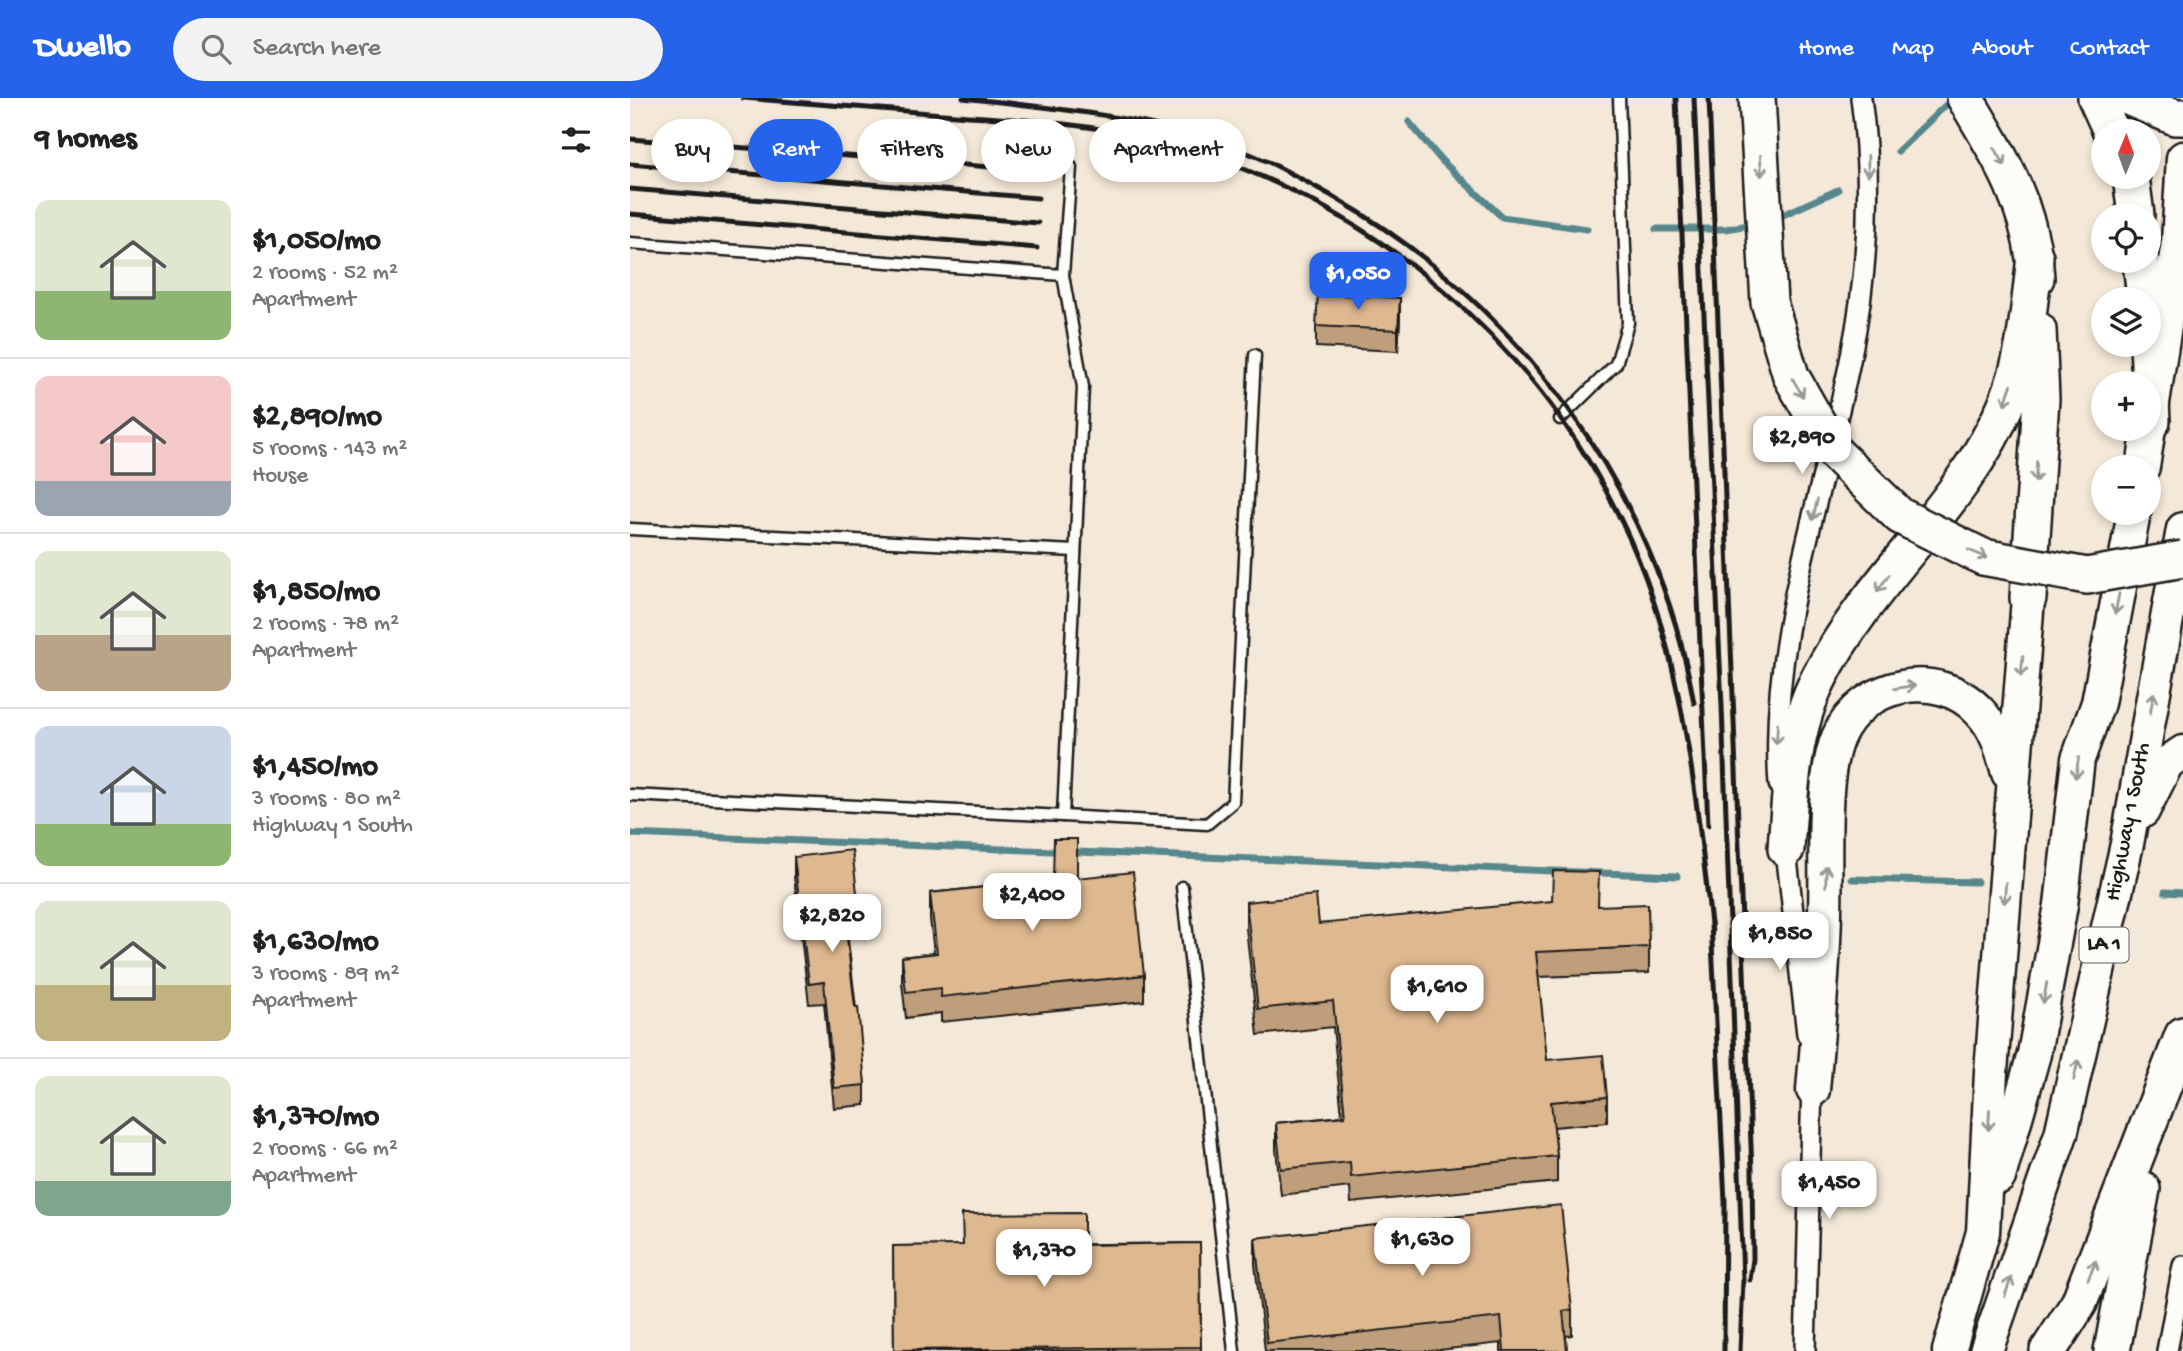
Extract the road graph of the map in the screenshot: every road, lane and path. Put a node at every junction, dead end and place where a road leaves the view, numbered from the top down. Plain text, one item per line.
1 (1619, 98) edge
2 (1757, 98) edge
3 (1861, 98) edge
4 (1965, 98) edge
5 (2096, 98) edge
6 (2130, 98) edge
7 (2183, 117) edge
8 (2106, 119) edge
9 (2183, 158) edge
10 (1069, 182) edge
11 (630, 243) edge
12 (2035, 257) junction
13 (1063, 275) junction
14 (1255, 355) dead end
15 (2159, 371) edge
16 (1560, 419) dead end
17 (2132, 525) edge
18 (630, 529) edge
19 (2183, 529) edge
20 (1075, 551) junction
21 (2183, 559) edge
22 (2028, 598) joint
23 (2183, 752) edge
24 (2012, 786) junction
25 (630, 795) edge
26 (1063, 817) junction
27 (2127, 844) junction
28 (1786, 849) junction
29 (1182, 887) dead end
30 (2183, 1035) edge
31 (2165, 1087) junction
32 (1813, 1090) junction
33 (1983, 1232) junction
34 (2183, 1266) edge
35 (1234, 1351) edge
36 (1805, 1351) edge
37 (1949, 1351) edge
38 (1986, 1351) edge
39 (2048, 1351) edge
40 (2112, 1351) edge
41 (2167, 1351) edge

1 - 16 lane
2 -> 21 highway, bridge
3 -> 28 street
4 -> 12 highway
5 - 8 highway
6 - 7 highway
9 - 15 highway
10 - 13 lane
11 - 13 lane
12 -> 22 highway
12 -> 28 highway
13 - 20 lane
14 - 26 lane
17 -> 33 highway
18 - 20 lane
27 -> 19 highway, Highway 1 South / LA 1
20 - 26 lane
22 -> 24 highway
23 - 27 highway
32 -> 24 highway
24 -> 33 highway
25 - 26 lane
38 -> 27 highway, Highway 1 South / LA 1
28 - 32 street
29 - 35 lane
30 - 31 highway
39 -> 31 highway
31 - 40 highway
32 - 36 street
33 - 37 highway
34 - 41 street

